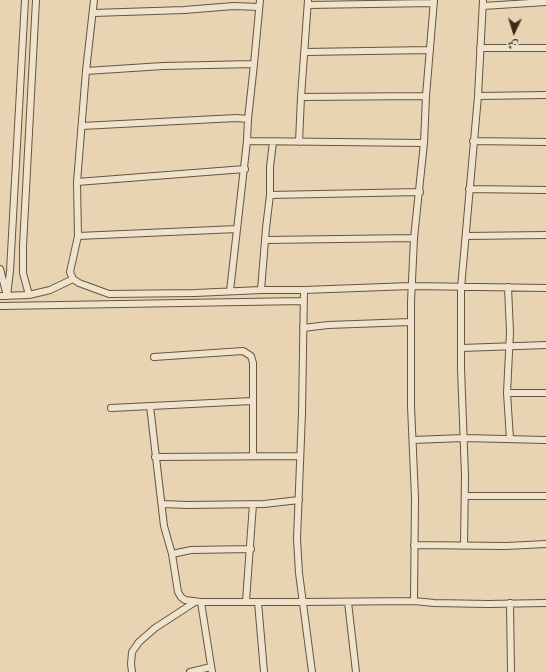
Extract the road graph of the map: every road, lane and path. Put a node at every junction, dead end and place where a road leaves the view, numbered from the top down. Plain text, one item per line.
1 (25, 0) edge
2 (36, 0) edge
3 (94, 0) edge
4 (260, 0) edge
5 (434, 1) edge
6 (308, 2) edge
7 (546, 2) edge
8 (483, 3) edge
9 (259, 7) junction
10 (24, 11) junction
11 (35, 11) junction
12 (93, 13) junction
13 (480, 48) junction
14 (546, 48) edge
15 (430, 50) junction
16 (305, 52) junction
17 (254, 64) junction
18 (86, 70) junction
19 (546, 95) edge
20 (426, 96) junction
21 (478, 96) junction
22 (301, 97) junction
23 (248, 119) junction
24 (82, 126) junction
25 (474, 141) junction
26 (17, 142) junction
27 (247, 142) junction
28 (273, 142) junction
29 (299, 142) junction
30 (546, 142) edge
31 (28, 143) junction
32 (424, 144) junction
33 (245, 169) junction
34 (77, 182) junction
35 (470, 189) junction
36 (546, 190) edge
37 (420, 192) junction
38 (270, 195) junction
39 (237, 229) junction
40 (546, 235) edge
41 (78, 236) junction
42 (466, 236) junction
43 (414, 238) junction
44 (265, 240) junction
45 (0, 269) edge
46 (73, 279) junction
47 (411, 286) junction
48 (508, 287) junction
49 (461, 288) junction
50 (546, 288) edge
51 (261, 290) junction
52 (304, 290) junction
53 (230, 291) junction
54 (109, 294) junction
55 (29, 295) junction
56 (0, 296) edge
57 (7, 296) junction
58 (303, 301) junction
59 (109, 305) junction
60 (0, 306) edge
61 (410, 322) junction
62 (303, 328) junction
63 (546, 345) edge
64 (509, 347) junction
65 (461, 348) junction
66 (154, 357) dead end
67 (507, 393) junction
68 (546, 393) edge
69 (252, 401) junction
70 (150, 406) junction
71 (111, 408) dead end
72 (463, 438) junction
73 (510, 439) junction
74 (413, 440) junction
75 (546, 440) edge
76 (253, 455) junction
77 (300, 456) junction
78 (155, 457) junction
79 (465, 496) junction
80 (546, 496) edge
81 (299, 500) junction
82 (162, 504) junction
83 (253, 504) junction
84 (546, 544) edge
85 (414, 545) junction
86 (464, 546) junction
87 (251, 549) junction
88 (172, 554) junction
89 (414, 600) junction
90 (246, 601) junction
91 (198, 602) junction
92 (258, 602) junction
93 (303, 602) junction
94 (348, 602) junction
95 (510, 603) junction
96 (546, 603) edge
97 (211, 670) edge
98 (132, 672) edge
99 (190, 672) edge
100 (264, 672) edge
101 (312, 672) edge
102 (356, 672) edge
103 (511, 672) edge

1 - 10 street
2 - 11 street
3 - 12 street
4 - 9 street
5 - 6 street
5 - 15 street
6 - 16 street
7 - 8 street
8 - 13 street
9 - 12 street
9 - 17 street
10 - 11 street
10 - 26 street
11 - 31 street
12 - 18 street
13 - 14 street
13 - 21 street
15 - 16 street
15 - 20 street
16 - 22 street
17 - 18 street
17 - 23 street
18 - 24 street
19 - 21 street
20 - 22 street
20 - 32 street
21 - 25 street
22 - 29 street
23 - 24 street
23 - 27 street
24 - 34 street
25 - 30 street
25 - 35 street
26 - 31 street
26 - 57 street
27 - 28 street
27 - 33 street
28 - 29 street
28 - 38 street
29 - 32 street
31 - 55 street
32 - 37 street
33 - 34 street
33 - 39 street
34 - 41 street
35 - 36 street
35 - 42 street
37 - 38 street
37 - 43 street
38 - 44 street
39 - 41 street
39 - 53 street
40 - 42 street
41 - 46 street
42 - 49 street
43 - 44 street
43 - 47 street
44 - 51 street
45 - 57 street
46 - 54 street
46 - 55 street
47 - 49 street
47 - 52 street
47 - 61 street
48 - 49 street
48 - 50 street
48 - 64 street
49 - 65 street
51 - 52 street
51 - 53 street
52 - 58 street
53 - 54 street
54 - 59 street
55 - 57 street
56 - 57 street
58 - 59 street
58 - 62 street
59 - 60 street
61 - 62 street
61 - 74 street
62 - 77 street
63 - 64 street
64 - 65 street
64 - 67 street
65 - 72 street
66 - 69 street
67 - 68 street
67 - 73 street
69 - 70 street
69 - 76 street
70 - 71 street
70 - 78 street
72 - 73 street
72 - 74 street
72 - 79 street
73 - 75 street
74 - 85 street
76 - 77 street
76 - 78 street
77 - 81 street
78 - 82 street
79 - 80 street
79 - 86 street
81 - 83 street
81 - 93 street
82 - 83 street
82 - 88 street
83 - 87 street
84 - 86 street
85 - 86 street
85 - 89 street
87 - 88 street
87 - 90 street
88 - 91 street
89 - 94 street
89 - 95 street
90 - 91 street
90 - 92 street
91 - 97 street
91 - 98 street
92 - 93 street
92 - 100 street
93 - 94 street
93 - 101 street
94 - 102 street
95 - 96 street
95 - 103 street
97 - 99 street

